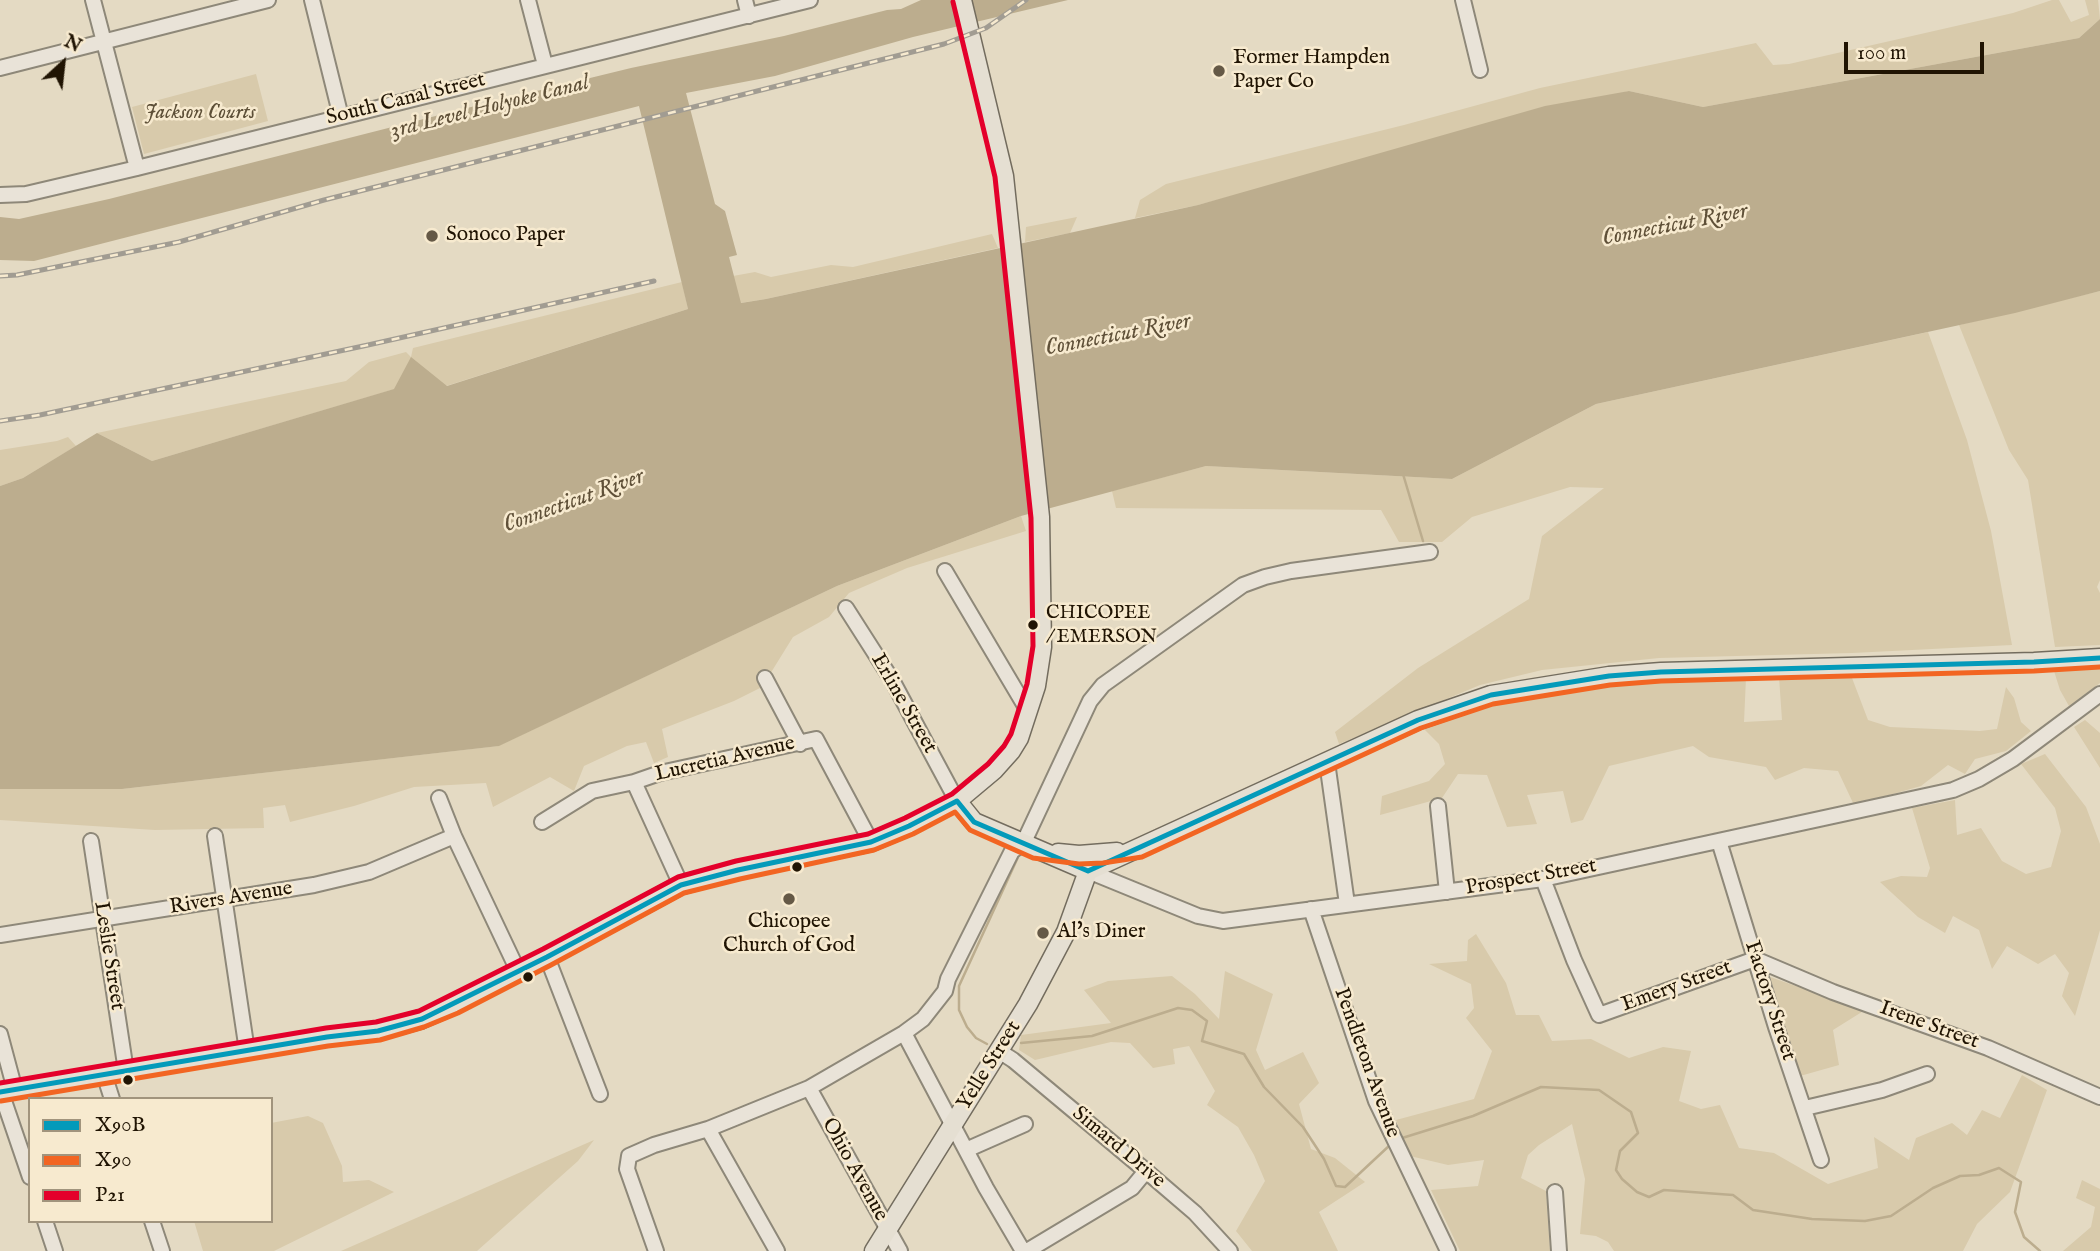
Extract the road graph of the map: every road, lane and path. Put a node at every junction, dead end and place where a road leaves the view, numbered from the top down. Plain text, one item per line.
1 (93, 0) edge
2 (268, 0) edge
3 (312, 0) edge
4 (528, 0) edge
5 (745, 0) edge
6 (810, 0) edge
7 (962, 0) edge
8 (1463, 0) edge
9 (749, 16) junction
10 (105, 43) junction
11 (545, 65) junction
12 (0, 68) edge
13 (1480, 70) dead end
14 (341, 117) junction
15 (137, 168) junction
16 (0, 195) edge
17 (1430, 552) dead end
18 (945, 571) dead end
19 (846, 608) dead end
20 (2100, 658) edge
21 (765, 678) dead end
22 (2100, 694) edge
23 (1028, 711) junction
24 (800, 744) junction
25 (1326, 762) junction
26 (634, 782) junction
27 (439, 798) dead end
28 (957, 801) junction
29 (1438, 806) dead end
30 (542, 822) dead end
31 (215, 836) dead end
32 (454, 836) junction
33 (90, 841) dead end
34 (1719, 841) junction
35 (871, 842) junction
36 (1029, 847) junction
37 (1138, 849) junction
38 (1088, 871) junction
39 (1544, 879) junction
40 (681, 885) junction
41 (1447, 892) junction
42 (223, 900) junction
43 (1347, 904) junction
44 (1311, 909) junction
45 (102, 919) junction
46 (0, 935) edge
47 (547, 957) junction
48 (1755, 959) junction
49 (518, 971) junction
50 (0, 1034) edge
51 (904, 1034) junction
52 (247, 1051) junction
53 (999, 1051) junction
54 (126, 1071) junction
55 (104, 1074) junction
56 (1927, 1074) dead end
57 (809, 1088) junction
58 (5, 1091) edge
59 (600, 1094) dead end
60 (111, 1097) edge
61 (2100, 1097) edge
62 (1805, 1108) junction
63 (953, 1124) junction
64 (1025, 1124) dead end
65 (708, 1129) junction
66 (966, 1150) junction
67 (1821, 1160) dead end
68 (28, 1170) edge
69 (1146, 1171) junction
70 (1555, 1192) dead end
71 (46, 1223) edge
72 (153, 1223) edge
73 (888, 1229) junction
74 (55, 1251) edge
75 (162, 1251) edge
76 (656, 1251) edge
77 (777, 1251) edge
78 (874, 1251) edge
79 (900, 1251) edge
80 (1025, 1251) edge
81 (1230, 1251) edge
82 (1448, 1251) edge
83 (1559, 1251) edge

1 - 10 street
2 - 10 street
3 - 14 street
4 - 11 street
5 - 9 street
6 - 9 street, South Canal Street
7 - 23 main road
8 - 13 street
9 - 11 street, South Canal Street
10 - 12 street
10 - 15 street
11 - 14 street, South Canal Street
14 - 15 street, South Canal Street
15 - 16 street, South Canal Street
17 - 36 street
18 - 23 street
19 - 28 street, Erline Street
20 - 25 main road
21 - 24 street
22 - 34 street, Prospect Street
23 - 28 main road
24 - 26 street, Lucretia Avenue
24 - 35 street, Lucretia Avenue
25 - 37 main road
25 - 43 street
26 - 30 street, Lucretia Avenue
26 - 40 street
27 - 32 street
28 - 35 main road
28 - 36 main road, Prospect Street
29 - 41 street
31 - 42 street
32 - 42 street, Rivers Avenue
32 - 49 street
33 - 45 street, Leslie Street
34 - 39 street, Prospect Street
34 - 48 street, Factory Street
35 - 40 main road
36 - 37 main road
36 - 38 main road, Prospect Street
36 - 51 street
37 - 38 main road
38 - 44 street, Prospect Street
38 - 53 main road, Yelle Street
39 - 41 street, Prospect Street
39 - 48 street, Emery Street
40 - 47 main road
41 - 43 street, Prospect Street
42 - 45 street, Rivers Avenue
42 - 52 street
43 - 44 street, Prospect Street
44 - 82 street, Pendleton Avenue
45 - 46 street, Rivers Avenue
45 - 54 street, Leslie Street
47 - 49 main road
47 - 59 street
48 - 61 street, Irene Street
48 - 62 street, Factory Street
49 - 52 main road
50 - 58 street
51 - 57 street
51 - 63 street
52 - 54 main road
53 - 63 main road, Yelle Street
53 - 69 street, Simard Drive
54 - 55 main road
55 - 58 main road
55 - 60 street
56 - 62 street
57 - 65 street
57 - 73 street, Ohio Avenue
58 - 68 street
62 - 67 street, Factory Street
63 - 66 street
63 - 73 main road, Yelle Street
64 - 66 street
65 - 76 street
65 - 77 street
66 - 80 street
69 - 80 street
69 - 81 street, Simard Drive
70 - 83 street
71 - 74 street
72 - 75 street
73 - 78 main road, Yelle Street
73 - 79 street, Ohio Avenue

